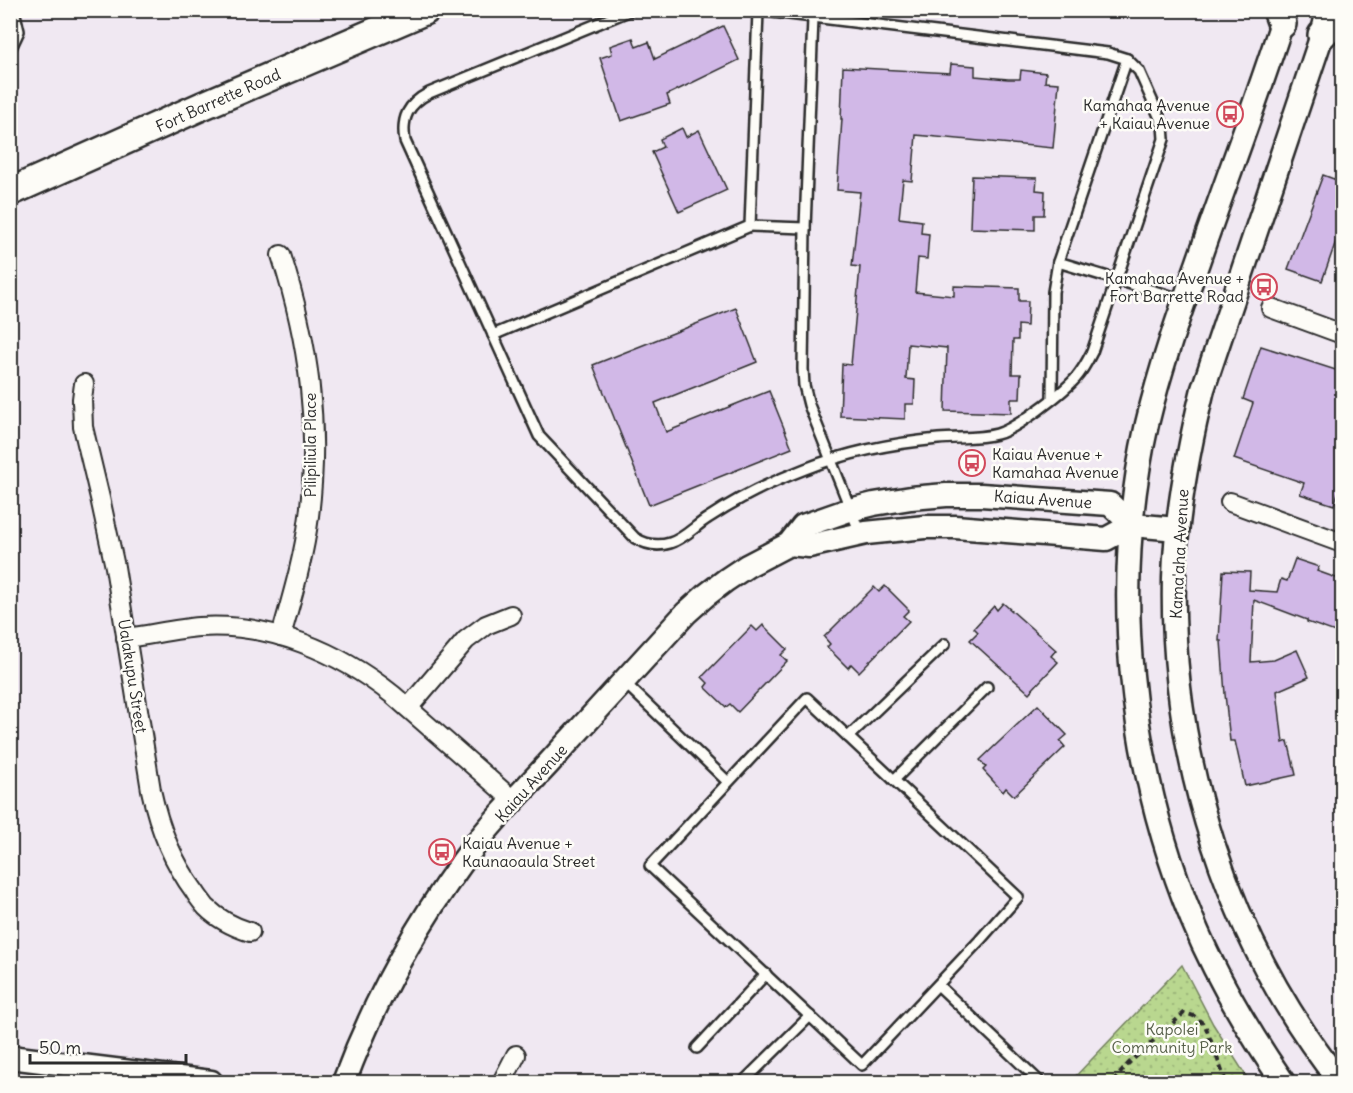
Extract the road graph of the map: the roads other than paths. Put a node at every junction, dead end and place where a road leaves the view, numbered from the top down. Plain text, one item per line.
1 (14, 10) edge
2 (426, 10) edge
3 (632, 10) edge
4 (756, 11) edge
5 (1342, 14) edge
6 (1282, 15) edge
7 (813, 18) junction
8 (1325, 22) edge
9 (10, 50) edge
10 (1127, 59) junction
11 (10, 192) edge
12 (750, 226) junction
13 (805, 228) junction
14 (281, 255) dead end
15 (1058, 262) junction
16 (1117, 279) junction
17 (1184, 300) junction
18 (1271, 308) dead end
19 (1342, 334) edge
20 (493, 335) junction
21 (84, 384) dead end
22 (1052, 398) junction
23 (831, 460) junction
24 (1230, 502) dead end
25 (850, 510) junction
26 (1132, 525) junction
27 (1177, 529) junction
28 (860, 534) junction
29 (1342, 543) edge
30 (789, 544) junction
31 (510, 615) dead end
32 (281, 636) junction
33 (126, 638) junction
34 (945, 644) dead end
35 (624, 682) junction
36 (987, 687) dead end
37 (408, 708) junction
38 (848, 737) junction
39 (894, 780) junction
40 (728, 782) junction
41 (514, 801) junction
42 (250, 932) dead end
43 (766, 974) junction
44 (938, 985) junction
45 (810, 1016) junction
46 (697, 1048) dead end
47 (516, 1055) dead end
48 (10, 1057) edge
49 (1039, 1081) dead end
50 (211, 1083) edge
51 (344, 1083) edge
52 (502, 1083) edge
53 (743, 1083) edge
54 (1284, 1083) edge
55 (1340, 1083) edge

1 - 9 lane
2 - 11 main road, Fort Barrette Road
3 - 20 lane
4 - 7 lane
4 - 12 lane
5 - 8 main road
6 - 17 street
7 - 10 lane
7 - 13 lane
8 - 27 street, Kama'aha Avenue
10 - 15 lane
10 - 16 lane
12 - 13 lane
12 - 20 lane
13 - 23 lane
14 - 32 street, Pilipiliula Place
15 - 16 lane
15 - 22 lane
16 - 17 lane
16 - 22 lane
17 - 26 street
18 - 19 street
20 - 23 lane
21 - 33 street, Ualakupu Street
22 - 23 lane
23 - 25 lane
24 - 29 street
25 - 26 street, Kaiau Avenue
25 - 28 lane
25 - 30 street, Kaiau Avenue
26 - 27 street
26 - 28 street, Kaiau Avenue
26 - 54 street
27 - 55 street, Kama'aha Avenue
28 - 30 street, Kaiau Avenue
30 - 35 street, Kaiau Avenue
31 - 37 street
32 - 33 street
32 - 37 street
33 - 42 street, Ualakupu Street
34 - 38 lane
35 - 40 lane
35 - 41 street, Kaiau Avenue
36 - 39 lane
37 - 41 street
38 - 39 lane
38 - 40 lane
39 - 44 lane
40 - 43 lane
41 - 51 street, Kaiau Avenue
43 - 45 lane
43 - 46 lane
44 - 45 lane
44 - 49 lane
45 - 53 lane
47 - 52 street
48 - 50 street

